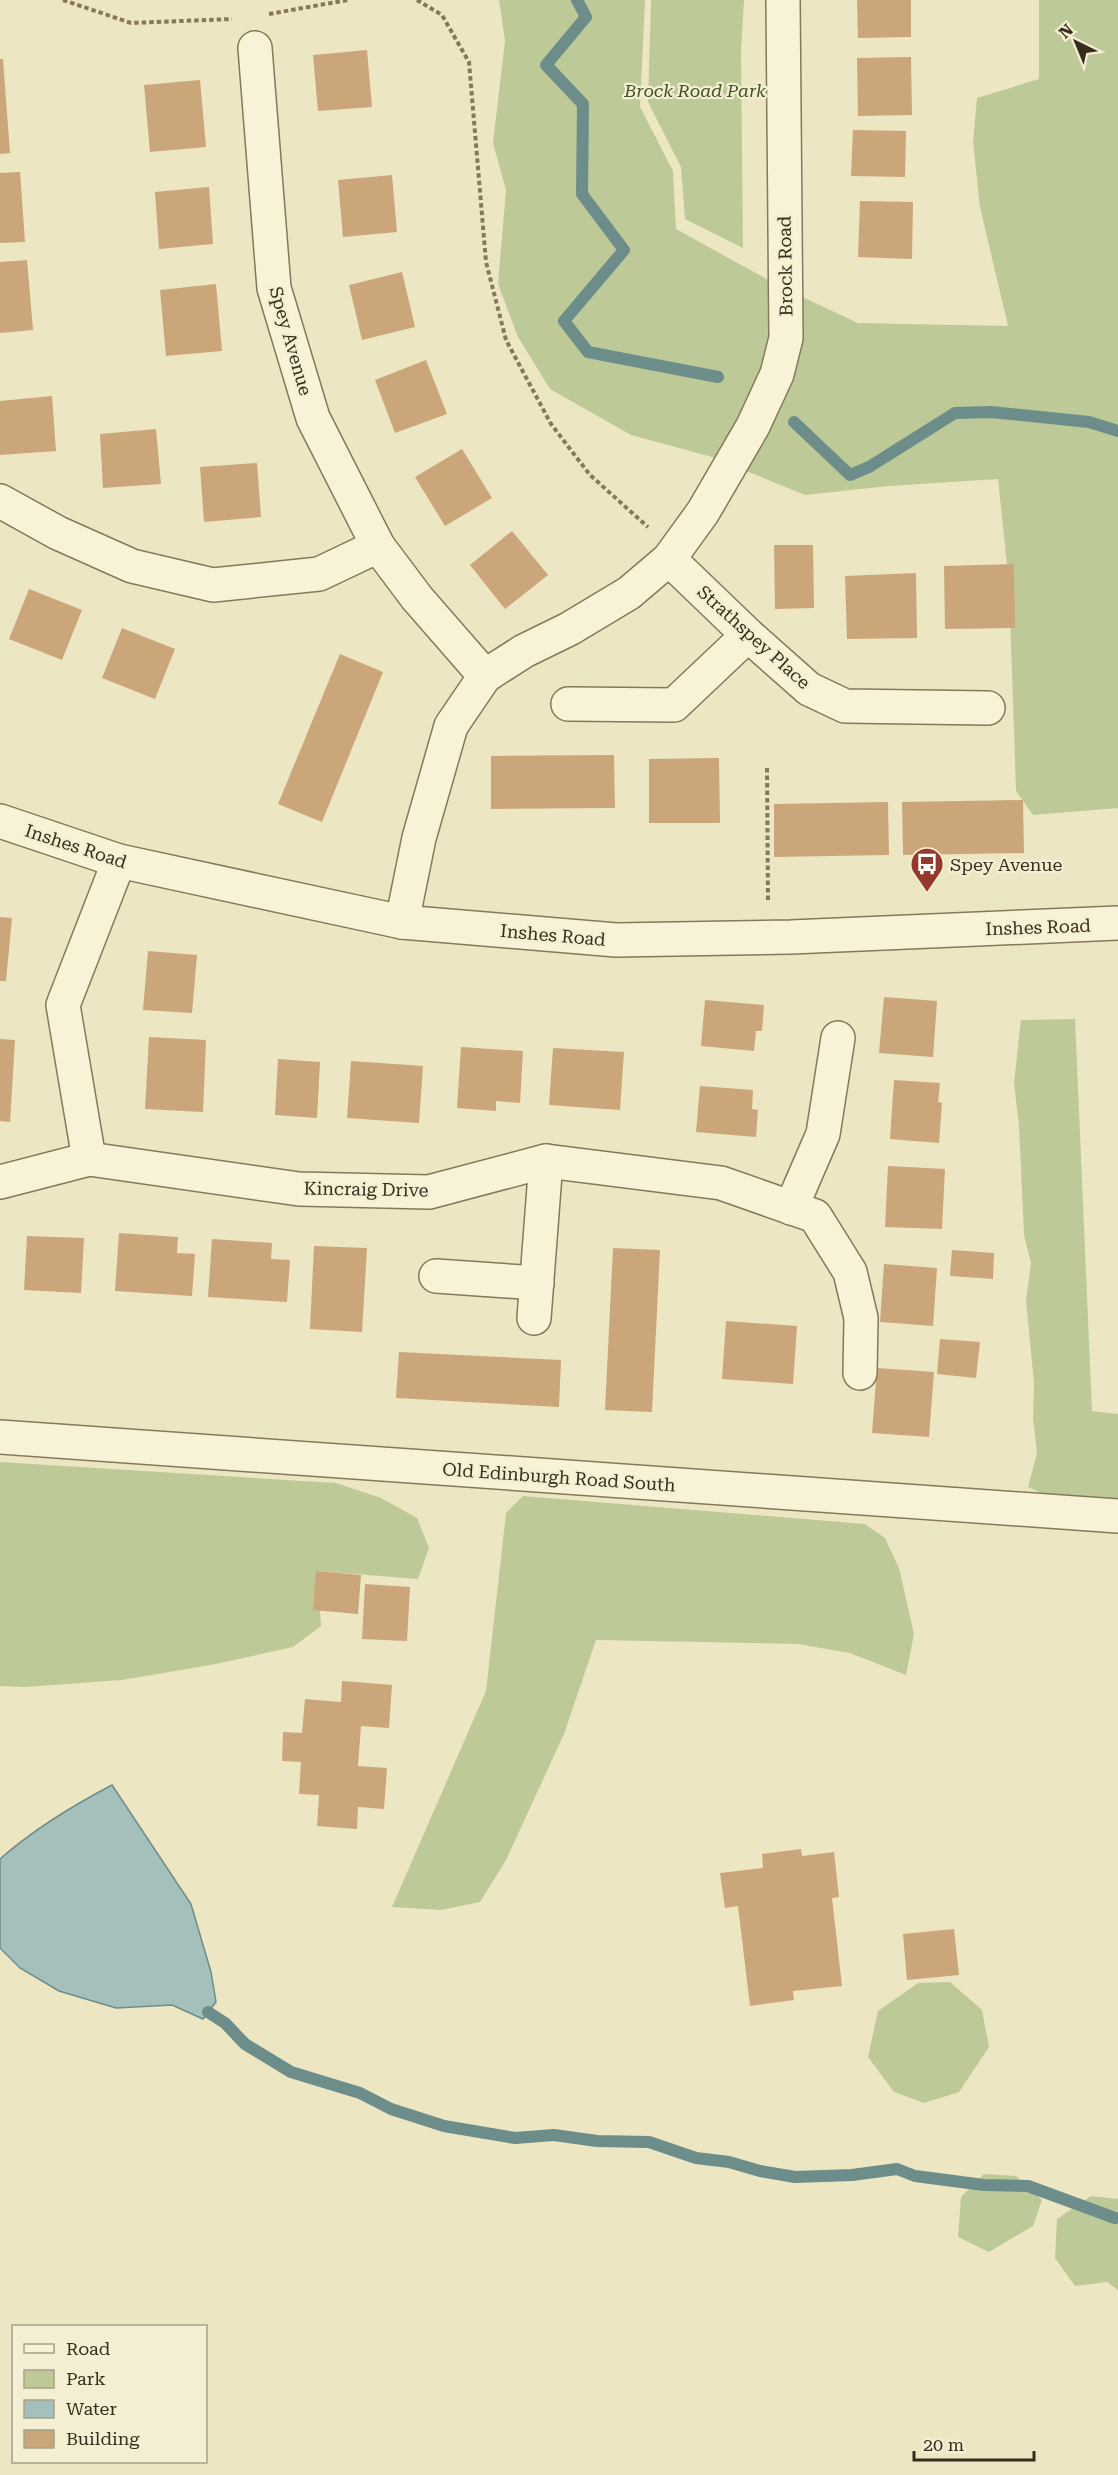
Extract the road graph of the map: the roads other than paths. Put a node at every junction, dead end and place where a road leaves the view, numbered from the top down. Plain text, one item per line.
1 (783, 0) edge
2 (255, 48) dead end
3 (0, 501) edge
4 (378, 546) junction
5 (669, 559) junction
6 (748, 635) junction
7 (486, 676) junction
8 (568, 704) dead end
9 (988, 708) dead end
10 (0, 821) edge
11 (119, 861) junction
12 (402, 922) junction
13 (1118, 923) edge
14 (838, 1038) dead end
15 (89, 1159) junction
16 (546, 1161) junction
17 (0, 1182) edge
18 (803, 1212) junction
19 (436, 1276) dead end
20 (537, 1282) junction
21 (534, 1318) dead end
22 (860, 1373) dead end
23 (0, 1437) edge
24 (1118, 1516) edge

1 - 5 street, Brock Road
2 - 4 street, Spey Avenue
3 - 4 street
4 - 7 street, Spey Avenue
5 - 6 street, Strathspey Place
5 - 7 street, Brock Road
6 - 8 street
6 - 9 street, Strathspey Place
7 - 12 street
10 - 11 street, Inshes Road
11 - 12 street, Inshes Road
11 - 15 street
12 - 13 street, Inshes Road
14 - 18 street
15 - 16 street, Kincraig Drive
15 - 17 street, Kincraig Drive
16 - 18 street, Kincraig Drive
16 - 20 street
18 - 22 street
19 - 20 street
20 - 21 street
23 - 24 street, Old Edinburgh Road South

